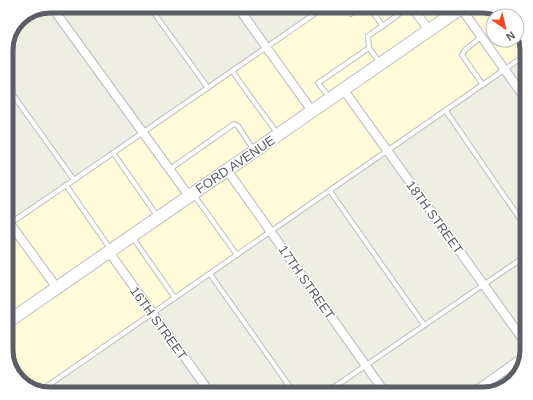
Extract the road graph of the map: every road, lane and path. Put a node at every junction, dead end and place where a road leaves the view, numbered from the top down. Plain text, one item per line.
1 (56, 13) edge
2 (154, 13) edge
3 (242, 13) edge
4 (314, 13) edge
5 (373, 13) edge
6 (417, 13) edge
7 (454, 13) edge
8 (466, 13) edge
9 (398, 15) dead end
10 (383, 26) junction
11 (429, 30) junction
12 (480, 37) junction
13 (267, 47) junction
14 (369, 48) junction
15 (520, 59) edge
16 (380, 64) junction
17 (504, 70) junction
18 (232, 71) junction
19 (483, 85) junction
20 (208, 88) junction
21 (343, 90) junction
22 (520, 92) edge
23 (13, 95) edge
24 (330, 98) junction
25 (446, 110) junction
26 (312, 111) junction
27 (144, 133) junction
28 (278, 135) junction
29 (255, 151) junction
30 (388, 151) junction
31 (114, 154) junction
32 (170, 169) junction
33 (227, 170) junction
34 (74, 180) junction
35 (66, 185) junction
36 (330, 191) junction
37 (191, 195) junction
38 (159, 217) junction
39 (13, 218) edge
40 (520, 219) edge
41 (13, 230) edge
42 (271, 231) junction
43 (131, 236) junction
44 (110, 251) junction
45 (237, 255) junction
46 (520, 260) edge
47 (210, 274) junction
48 (483, 284) junction
49 (57, 288) junction
50 (175, 298) junction
51 (153, 313) junction
52 (13, 317) edge
53 (424, 325) junction
54 (520, 335) edge
55 (518, 361) edge
56 (366, 365) junction
57 (47, 387) edge
58 (205, 387) edge
59 (290, 387) edge
60 (334, 387) edge
61 (381, 387) edge
62 (481, 387) edge

1 - 27 street
2 - 20 lane
3 - 13 street
4 - 13 lane
5 - 10 lane
6 - 11 street
7 - 11 main road, FORD AVENUE
8 - 12 street
9 - 10 lane
10 - 14 lane
11 - 16 main road, FORD AVENUE
12 - 17 street
12 - 19 lane
13 - 18 lane
13 - 26 street
14 - 16 lane
14 - 24 lane
15 - 17 lane
16 - 21 main road, FORD AVENUE
17 - 19 lane
17 - 22 street
18 - 20 lane
18 - 28 lane
19 - 25 lane
20 - 27 lane
21 - 24 main road, FORD AVENUE
21 - 30 street, 18TH STREET
23 - 34 lane
24 - 26 main road, FORD AVENUE
25 - 30 lane
25 - 40 lane
26 - 28 main road, FORD AVENUE
27 - 31 lane
27 - 32 street
28 - 29 main road, FORD AVENUE
29 - 32 lane
29 - 33 main road, FORD AVENUE
30 - 36 lane
30 - 48 street, 18TH STREET
31 - 34 lane
31 - 38 lane
32 - 37 street
33 - 37 main road, FORD AVENUE
33 - 42 street, 17TH STREET
34 - 35 lane
35 - 39 lane
35 - 44 lane
36 - 42 lane
36 - 53 lane
37 - 38 main road, FORD AVENUE
37 - 45 lane
38 - 43 main road, FORD AVENUE
41 - 49 street
42 - 45 lane
42 - 56 street, 17TH STREET
43 - 44 main road, FORD AVENUE
43 - 50 lane
44 - 49 main road, FORD AVENUE
44 - 51 street, 16TH STREET
45 - 47 lane
46 - 48 lane
47 - 50 lane
47 - 59 lane
48 - 53 lane
48 - 54 street, 18TH STREET
49 - 52 main road, FORD AVENUE
50 - 51 lane
51 - 57 lane
51 - 58 street, 16TH STREET
53 - 56 lane
55 - 62 street
56 - 60 lane
56 - 61 street, 17TH STREET

